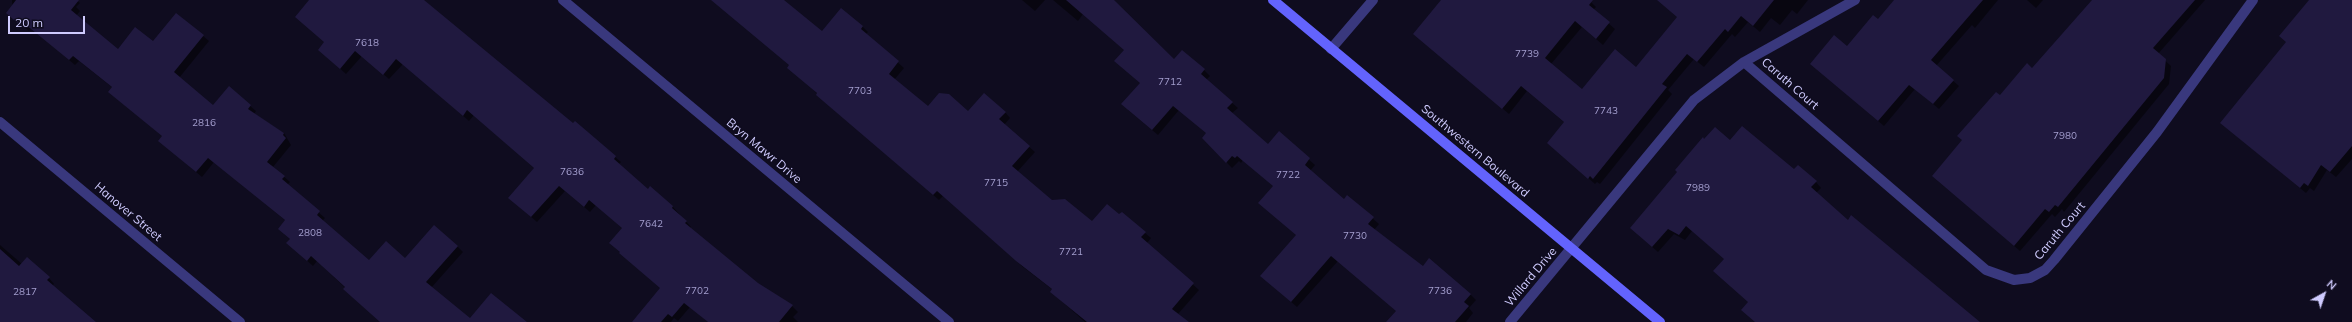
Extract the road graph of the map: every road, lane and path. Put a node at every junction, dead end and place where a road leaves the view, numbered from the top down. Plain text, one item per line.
1 (563, 0) edge
2 (1273, 0) edge
3 (1373, 0) edge
4 (1855, 0) edge
5 (2253, 0) edge
6 (1331, 48) junction
7 (1744, 62) junction
8 (0, 122) edge
9 (1572, 248) junction
10 (240, 322) edge
11 (949, 322) edge
12 (1510, 322) edge
13 (1660, 322) edge

1 - 11 street, Bryn Mawr Drive
2 - 6 street, Southwestern Boulevard
3 - 6 street
4 - 7 street, Caruth Court
5 - 7 street, Caruth Court
6 - 9 street, Southwestern Boulevard
7 - 9 street, Caruth Court
8 - 10 street, Hanover Street
9 - 12 street, Willard Drive
9 - 13 street, Southwestern Boulevard

